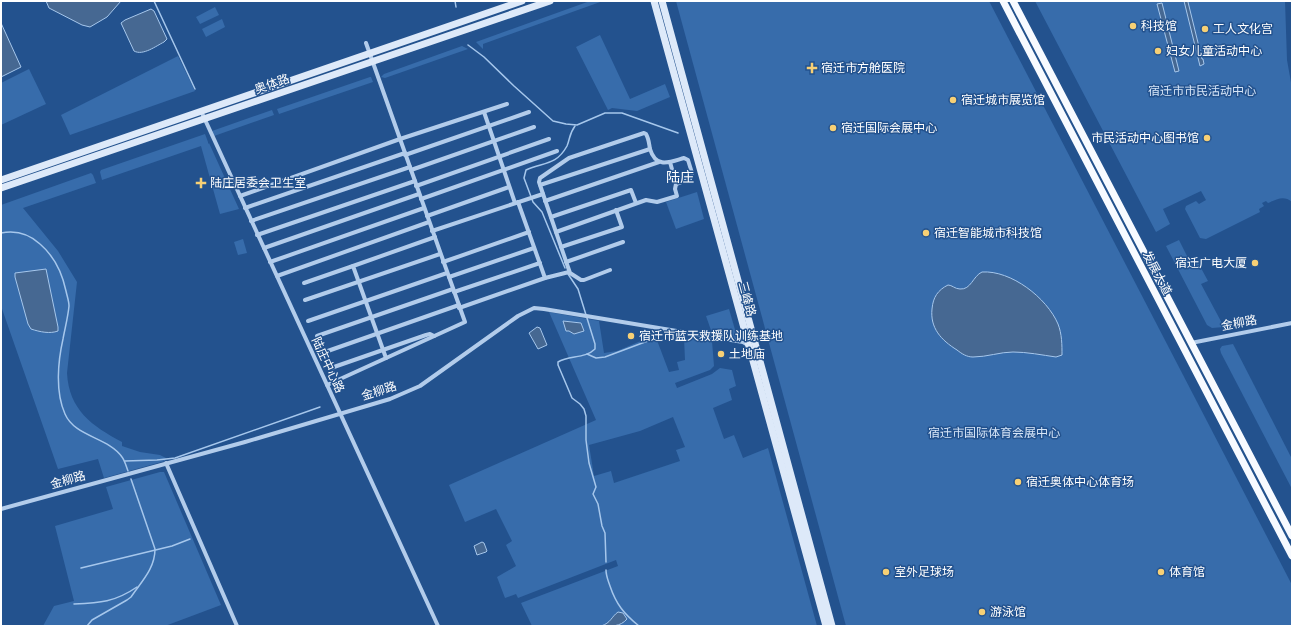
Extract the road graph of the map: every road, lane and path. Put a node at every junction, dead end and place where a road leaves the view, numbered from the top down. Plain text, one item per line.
1 (522, 1) edge
2 (550, 1) edge
3 (654, 1) edge
4 (662, 1) edge
5 (1003, 1) edge
6 (1013, 1) edge
7 (366, 43) dead end
8 (369, 54) junction
9 (372, 61) junction
10 (507, 104) dead end
11 (201, 111) junction
12 (484, 112) junction
13 (529, 112) dead end
14 (204, 119) junction
15 (489, 126) junction
16 (534, 127) dead end
17 (400, 139) junction
18 (549, 139) dead end
19 (494, 141) junction
20 (650, 148) junction
21 (557, 151) dead end
22 (405, 154) junction
23 (499, 156) junction
24 (701, 159) junction
25 (659, 162) junction
26 (670, 162) junction
27 (690, 165) junction
28 (410, 169) junction
29 (503, 170) junction
30 (1, 180) edge
31 (415, 183) junction
32 (676, 184) junction
33 (540, 185) junction
34 (509, 187) junction
35 (1, 188) edge
36 (419, 194) junction
37 (543, 194) junction
38 (240, 196) junction
39 (421, 199) junction
40 (545, 201) junction
41 (516, 203) junction
42 (636, 204) junction
43 (245, 208) junction
44 (424, 208) junction
45 (616, 210) junction
46 (427, 216) junction
47 (551, 217) junction
48 (251, 221) junction
49 (429, 222) junction
50 (432, 231) junction
51 (529, 232) junction
52 (556, 232) junction
53 (257, 235) junction
54 (434, 237) junction
55 (623, 242) dead end
56 (561, 247) junction
57 (264, 248) junction
58 (534, 248) junction
59 (440, 254) junction
60 (270, 262) junction
61 (443, 262) junction
62 (566, 262) junction
63 (540, 263) junction
64 (353, 266) junction
65 (610, 270) dead end
66 (570, 272) junction
67 (448, 275) junction
68 (277, 276) junction
69 (545, 278) junction
70 (359, 282) junction
71 (304, 283) dead end
72 (453, 290) junction
73 (305, 300) dead end
74 (365, 300) junction
75 (459, 306) junction
76 (371, 317) junction
77 (308, 321) dead end
78 (1292, 323) edge
79 (377, 333) junction
80 (317, 336) dead end
81 (434, 336) junction
82 (1191, 343) junction
83 (748, 345) junction
84 (383, 350) junction
85 (322, 353) dead end
86 (386, 358) junction
87 (331, 368) dead end
88 (327, 384) junction
89 (340, 413) junction
90 (166, 463) junction
91 (1, 509) edge
92 (1292, 536) edge
93 (1292, 556) edge
94 (236, 626) edge
95 (438, 626) edge
96 (826, 626) edge
97 (832, 626) edge

1 - 8 main road, 奥体路
2 - 9 main road, 奥体路
3 - 24 main road, 三峰路
4 - 24 main road, 三峰路
5 - 93 main road, 发展大道
6 - 82 main road, 发展大道
7 - 8 street
8 - 9 street
8 - 11 main road, 奥体路
9 - 14 main road, 奥体路
9 - 17 street
10 - 12 street
11 - 14 street, 陆庄中心路
11 - 30 main road, 奥体路
12 - 15 street
12 - 17 street
13 - 15 street
14 - 35 main road, 奥体路
14 - 38 street, 陆庄中心路
15 - 19 street
15 - 22 street
16 - 19 street
17 - 22 street
17 - 38 street
18 - 23 street
19 - 23 street
19 - 28 street
20 - 25 street
20 - 33 street
20 - 33 street
21 - 29 street
22 - 28 street
22 - 43 street
23 - 29 street
23 - 31 street
24 - 27 street
24 - 83 main road, 三峰路
24 - 97 main road, 三峰路
25 - 26 street
25 - 40 street
26 - 27 street
26 - 32 street
27 - 32 street
28 - 31 street
28 - 48 street
29 - 34 street
29 - 39 street
31 - 36 street
31 - 53 street
32 - 42 street
33 - 37 street
34 - 41 street
34 - 46 street
36 - 39 street
36 - 57 street
37 - 40 street
37 - 41 street
38 - 43 street, 陆庄中心路
39 - 44 street
40 - 47 street
41 - 50 street
41 - 51 street
42 - 45 street
42 - 47 street
43 - 48 street, 陆庄中心路
44 - 46 street
44 - 60 street
45 - 52 street
45 - 56 street
46 - 49 street
47 - 52 street
48 - 53 street, 陆庄中心路
49 - 50 street
49 - 68 street
50 - 54 street
51 - 58 street
51 - 61 street
52 - 56 street
53 - 57 street, 陆庄中心路
54 - 59 street
54 - 64 street
55 - 62 street
56 - 62 street
57 - 60 street, 陆庄中心路
58 - 63 street
58 - 67 street
59 - 61 street
59 - 70 street
60 - 68 street, 陆庄中心路
61 - 67 street
62 - 66 street
63 - 69 street
63 - 72 street
64 - 70 street
64 - 71 street
65 - 66 street
66 - 69 street
67 - 72 street
67 - 74 street
68 - 88 street, 陆庄中心路
69 - 75 street
70 - 73 street
70 - 74 street
72 - 75 street
72 - 76 street
74 - 76 street
74 - 77 street
75 - 79 street
75 - 81 street
76 - 79 street
76 - 80 street
78 - 82 street, 金柳路
79 - 84 street
79 - 85 street
81 - 84 street
81 - 86 street
82 - 92 main road, 发展大道
83 - 89 street, 金柳路
83 - 96 main road, 三峰路
84 - 86 street
84 - 87 street
86 - 88 street
88 - 89 street, 陆庄中心路
89 - 90 street, 金柳路
89 - 95 street, 陆庄中心路
90 - 91 street, 金柳路
90 - 94 street

